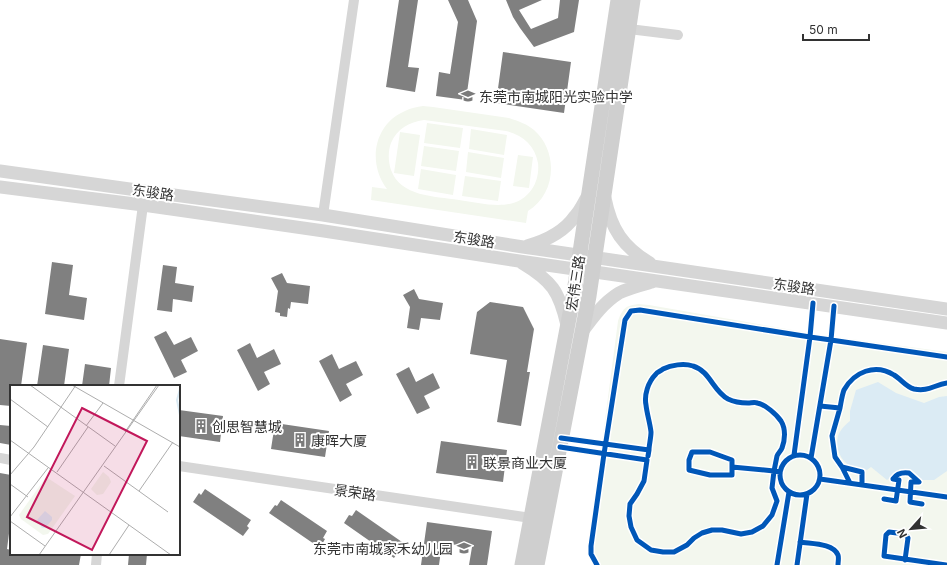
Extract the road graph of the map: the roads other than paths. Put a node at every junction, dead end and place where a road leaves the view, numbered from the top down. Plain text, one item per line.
1 (354, 0) edge
2 (618, 0) edge
3 (633, 0) edge
4 (629, 29) junction
5 (678, 35) dead end
6 (0, 171) edge
7 (0, 187) edge
8 (605, 193) junction
9 (588, 196) junction
10 (143, 205) junction
11 (323, 215) junction
12 (523, 247) junction
13 (519, 261) junction
14 (578, 262) junction
15 (594, 264) junction
16 (655, 266) junction
17 (658, 281) junction
18 (947, 309) edge
19 (947, 323) edge
20 (567, 326) junction
21 (581, 333) junction
22 (119, 385) edge
23 (0, 458) edge
24 (10, 460) edge
25 (180, 466) edge
26 (531, 518) junction
27 (97, 555) edge
28 (96, 565) edge
29 (522, 565) edge
30 (537, 565) edge

1 - 11 street
2 - 9 main road, 宏伟三路
3 - 4 main road, 宏伟三路
4 - 5 street
4 - 8 main road, 宏伟三路
6 - 11 street, 东骏路
7 - 10 street, 东骏路
8 - 15 main road, 宏伟三路
8 - 16 street
9 - 12 street
9 - 14 main road, 宏伟三路
10 - 13 street, 东骏路
10 - 22 street
11 - 12 street, 东骏路
12 - 14 street, 东骏路
13 - 14 street, 东骏路
13 - 20 street
14 - 15 street, 东骏路
14 - 20 main road, 宏伟三路
15 - 16 street, 东骏路
15 - 17 street, 东骏路
15 - 21 main road, 宏伟三路
16 - 18 street, 东骏路
17 - 19 street, 东骏路
17 - 21 street
20 - 26 main road, 宏伟三路
21 - 30 main road, 宏伟三路
23 - 24 street
25 - 26 street, 景荣路
26 - 29 main road, 宏伟三路
27 - 28 street

